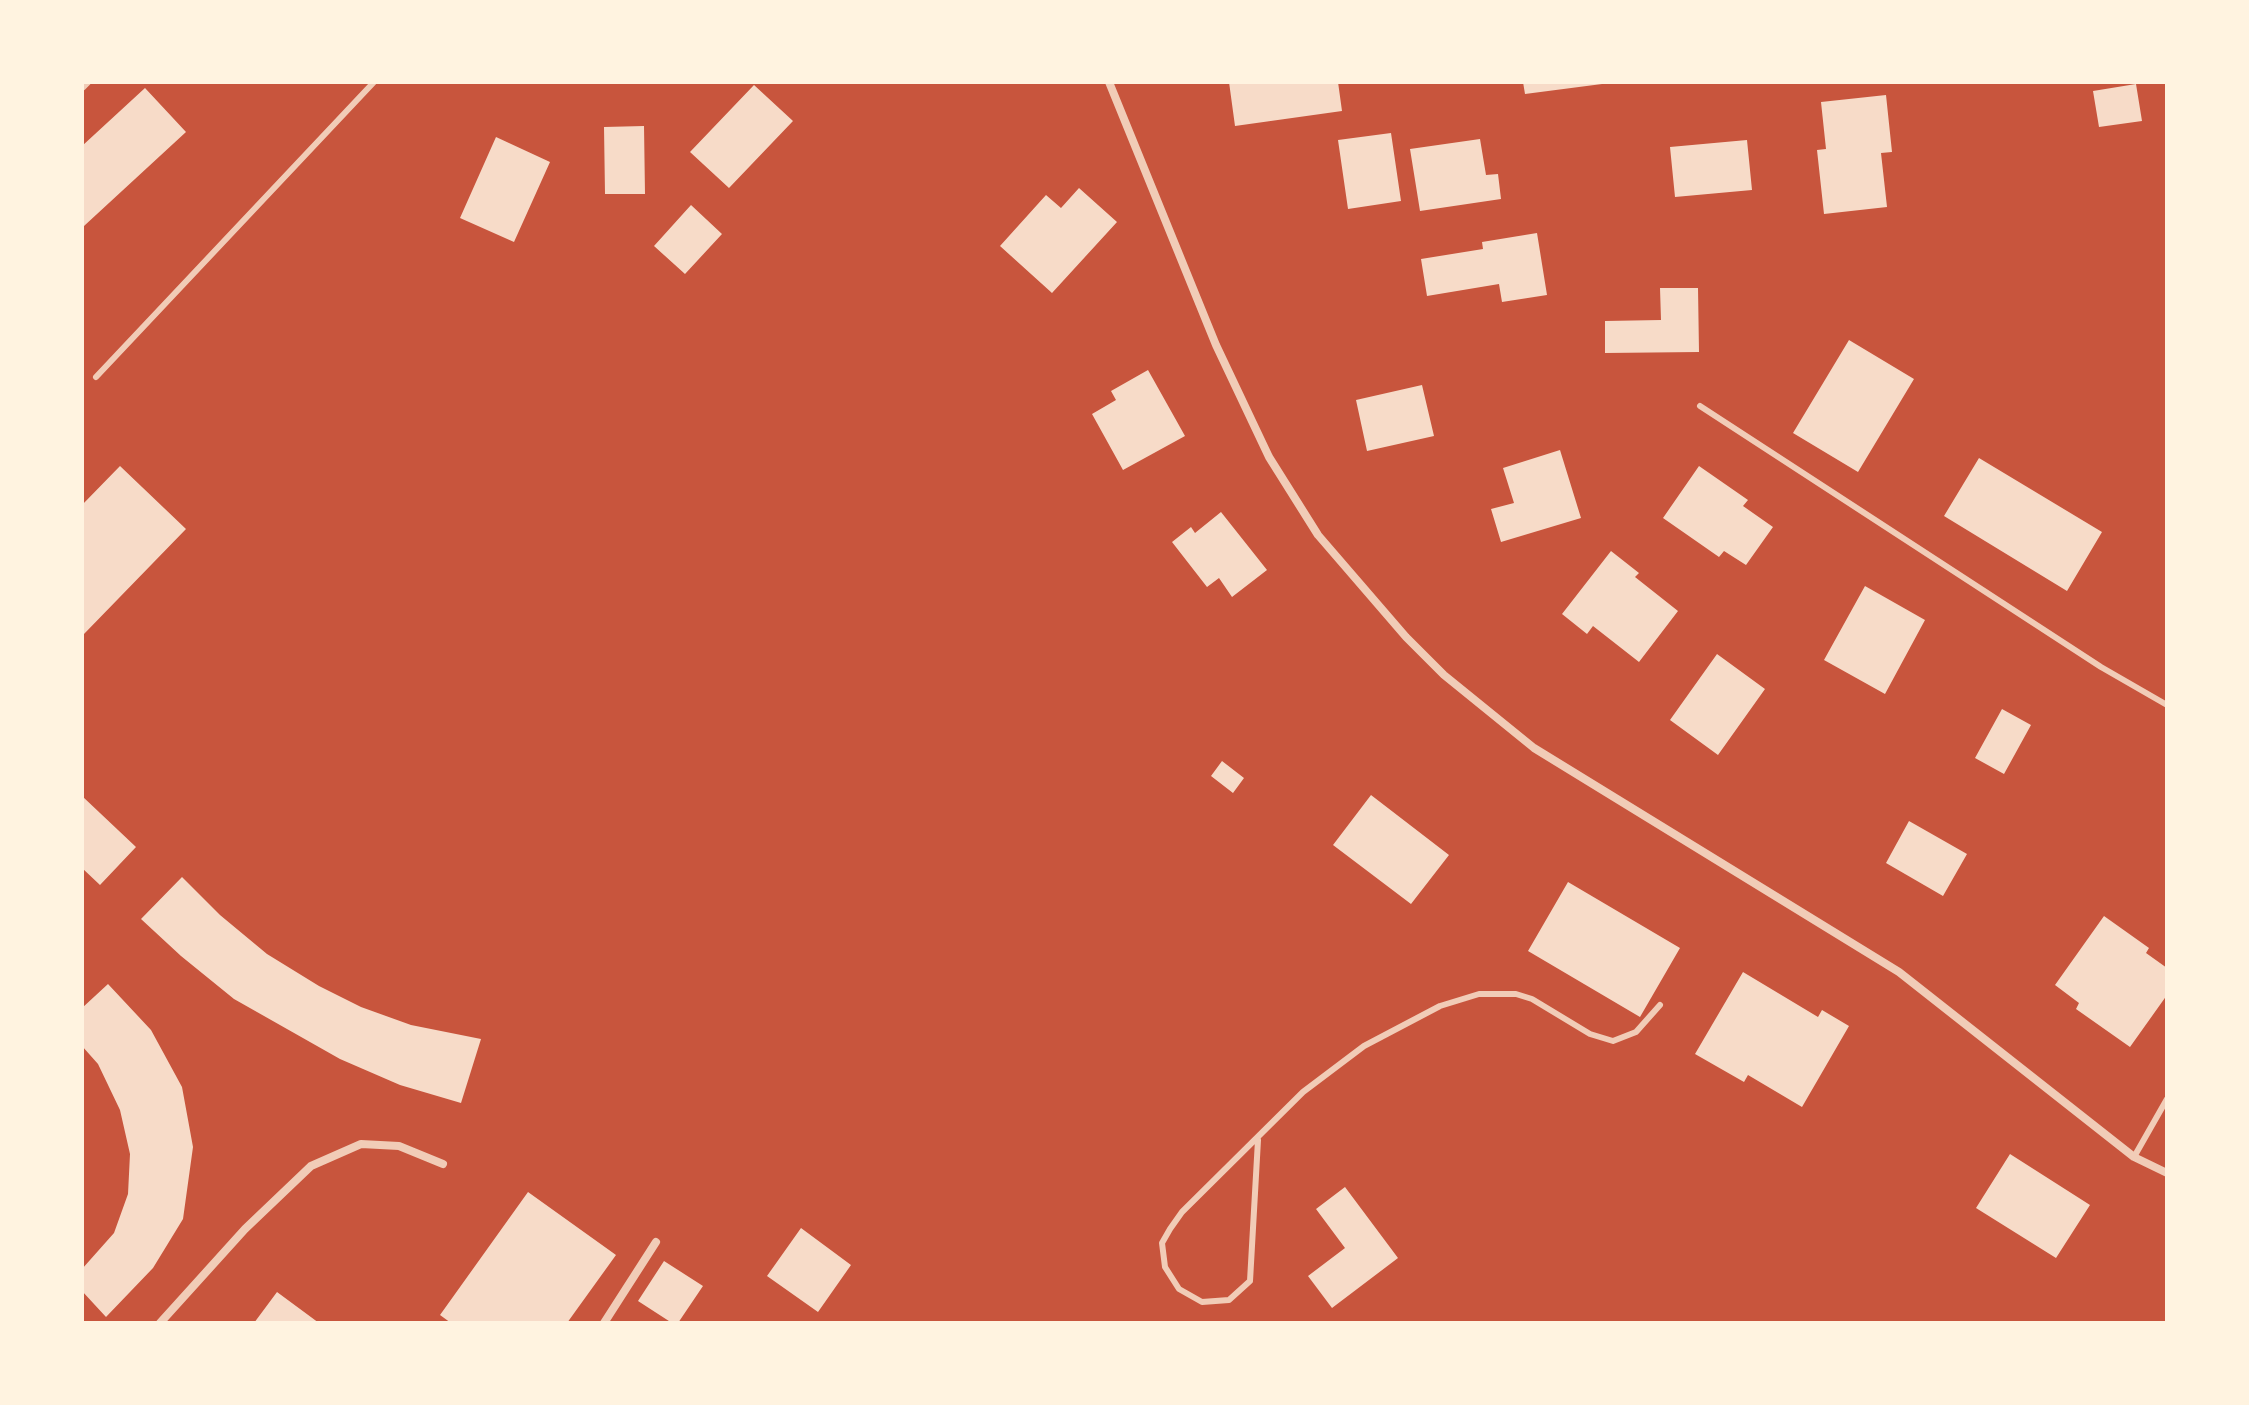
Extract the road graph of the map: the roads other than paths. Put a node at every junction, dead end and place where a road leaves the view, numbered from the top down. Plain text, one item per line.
1 (87, 82) edge
2 (374, 82) edge
3 (1109, 82) edge
4 (82, 87) edge
5 (96, 377) dead end
6 (1700, 406) dead end
7 (2167, 705) edge
8 (1660, 1005) dead end
9 (2167, 1099) edge
10 (1258, 1140) junction
11 (2134, 1157) junction
12 (443, 1164) dead end
13 (2167, 1173) edge
14 (656, 1242) dead end
15 (160, 1323) edge
16 (604, 1323) edge

1 - 4 street
2 - 5 lane
3 - 11 street
6 - 7 lane
8 - 10 lane
9 - 11 lane
10 - 10 lane
11 - 13 street
12 - 15 street
14 - 16 street

